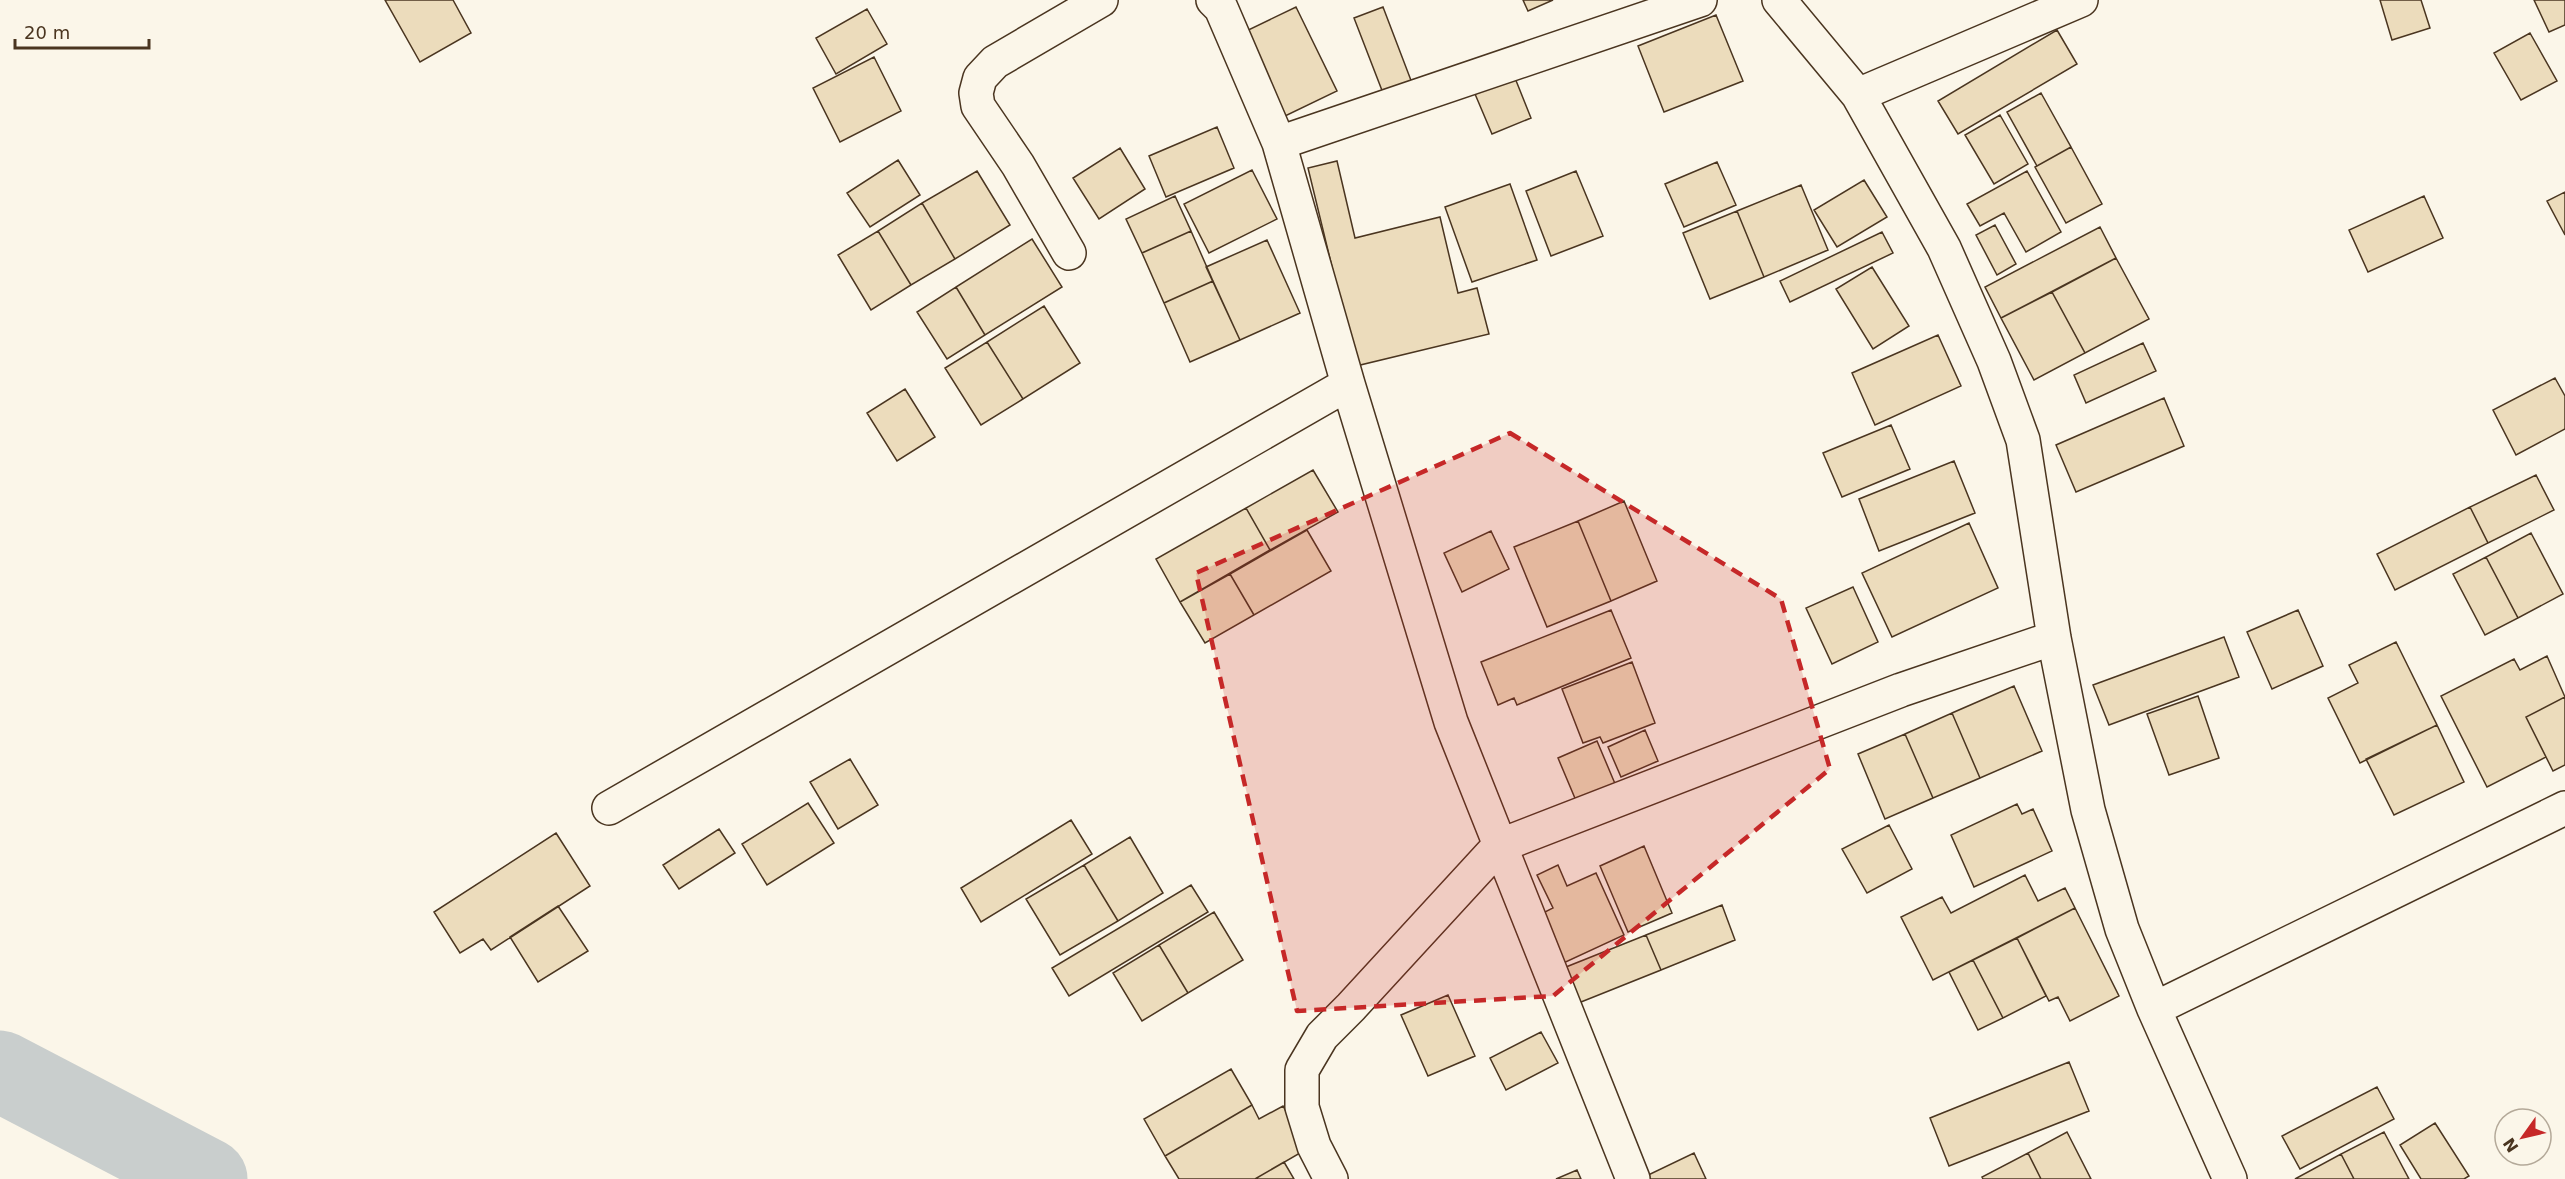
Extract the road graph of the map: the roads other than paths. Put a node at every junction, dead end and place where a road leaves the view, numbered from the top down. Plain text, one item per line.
1 (1101, 0) edge
2 (1214, 0) edge
3 (1700, 0) edge
4 (1779, 0) edge
5 (2081, 0) edge
6 (1858, 95) junction
7 (1279, 143) junction
8 (1069, 252) dead end
9 (1348, 384) junction
10 (2054, 638) junction
11 (609, 808) dead end
12 (2565, 808) edge
13 (1499, 846) junction
14 (2154, 1009) junction
15 (1331, 1179) edge
16 (1633, 1179) edge
17 (2230, 1179) edge

1 - 8 street
2 - 7 street
3 - 7 street
4 - 6 street
5 - 6 street
6 - 10 street
7 - 9 street
9 - 11 street
9 - 13 street
10 - 13 street
10 - 14 street
12 - 14 street
13 - 15 street
13 - 16 street
14 - 17 street

